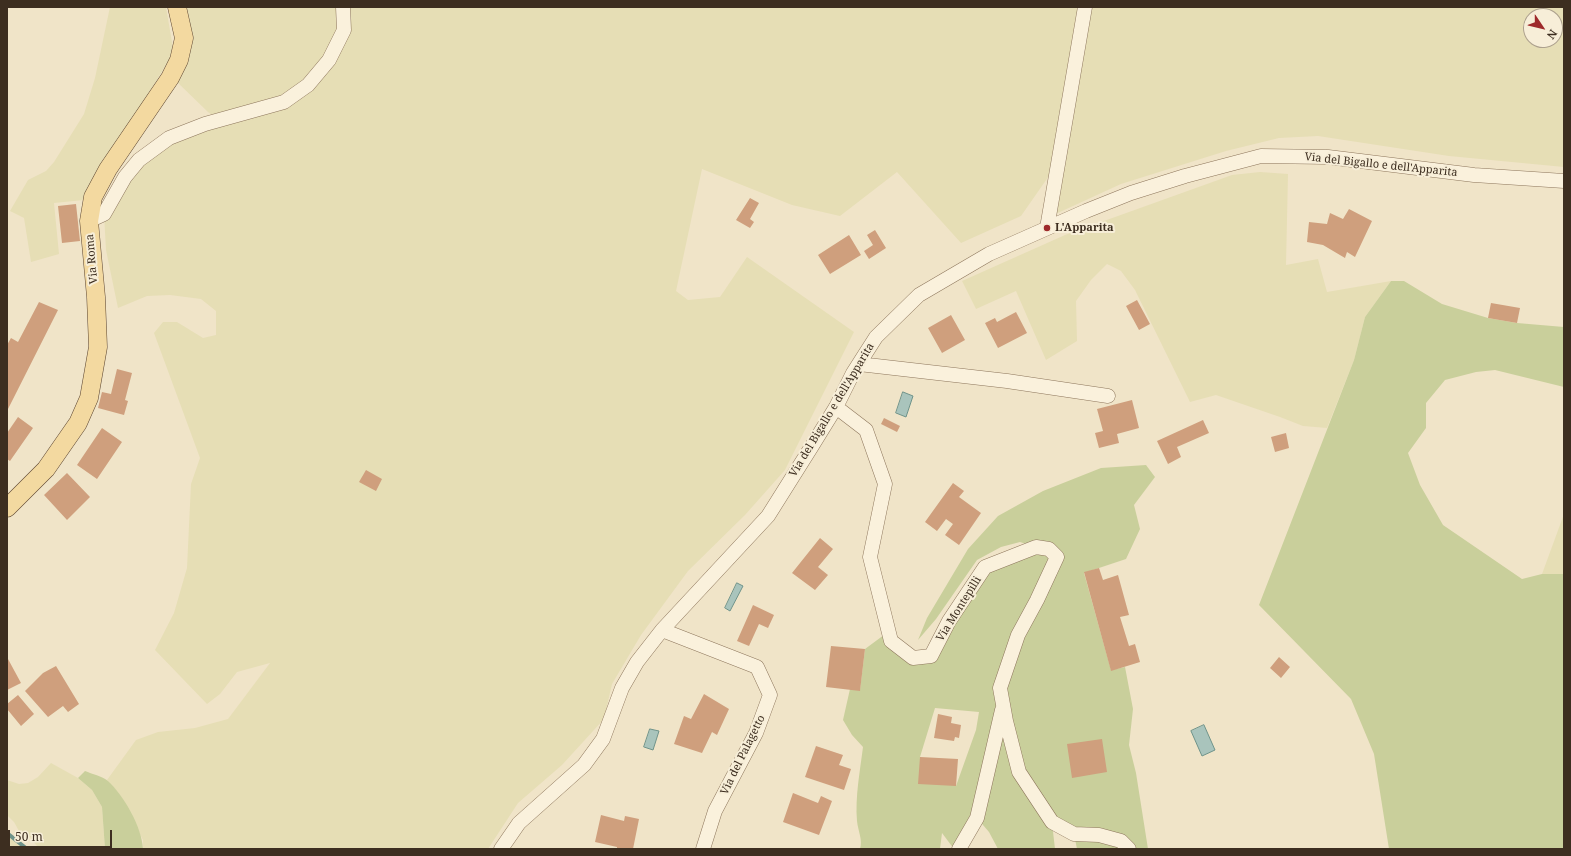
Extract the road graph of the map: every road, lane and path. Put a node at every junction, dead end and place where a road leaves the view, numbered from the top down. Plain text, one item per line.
1 (177, 7) edge
2 (343, 7) edge
3 (1085, 7) edge
4 (1564, 181) edge
5 (89, 221) junction
6 (1047, 228) junction
7 (859, 364) junction
8 (1108, 396) dead end
9 (836, 407) junction
10 (7, 508) edge
11 (662, 630) junction
12 (1003, 704) junction
13 (501, 849) edge
14 (704, 849) edge
15 (959, 849) edge
16 (1129, 849) edge

1 - 5 main road, Via Roma
2 - 5 street
3 - 6 street
4 - 6 street, Via del Bigallo e dell'Apparita
5 - 10 main road, Via Roma
6 - 7 street, Via del Bigallo e dell'Apparita
7 - 8 street
7 - 9 street, Via del Bigallo e dell'Apparita
9 - 11 street, Via del Bigallo e dell'Apparita
9 - 12 street, Via Montepilli
11 - 13 street, Via del Bigallo e dell'Apparita
11 - 14 street, Via del Palagetto
12 - 15 street
12 - 16 street, Via Montepilli

